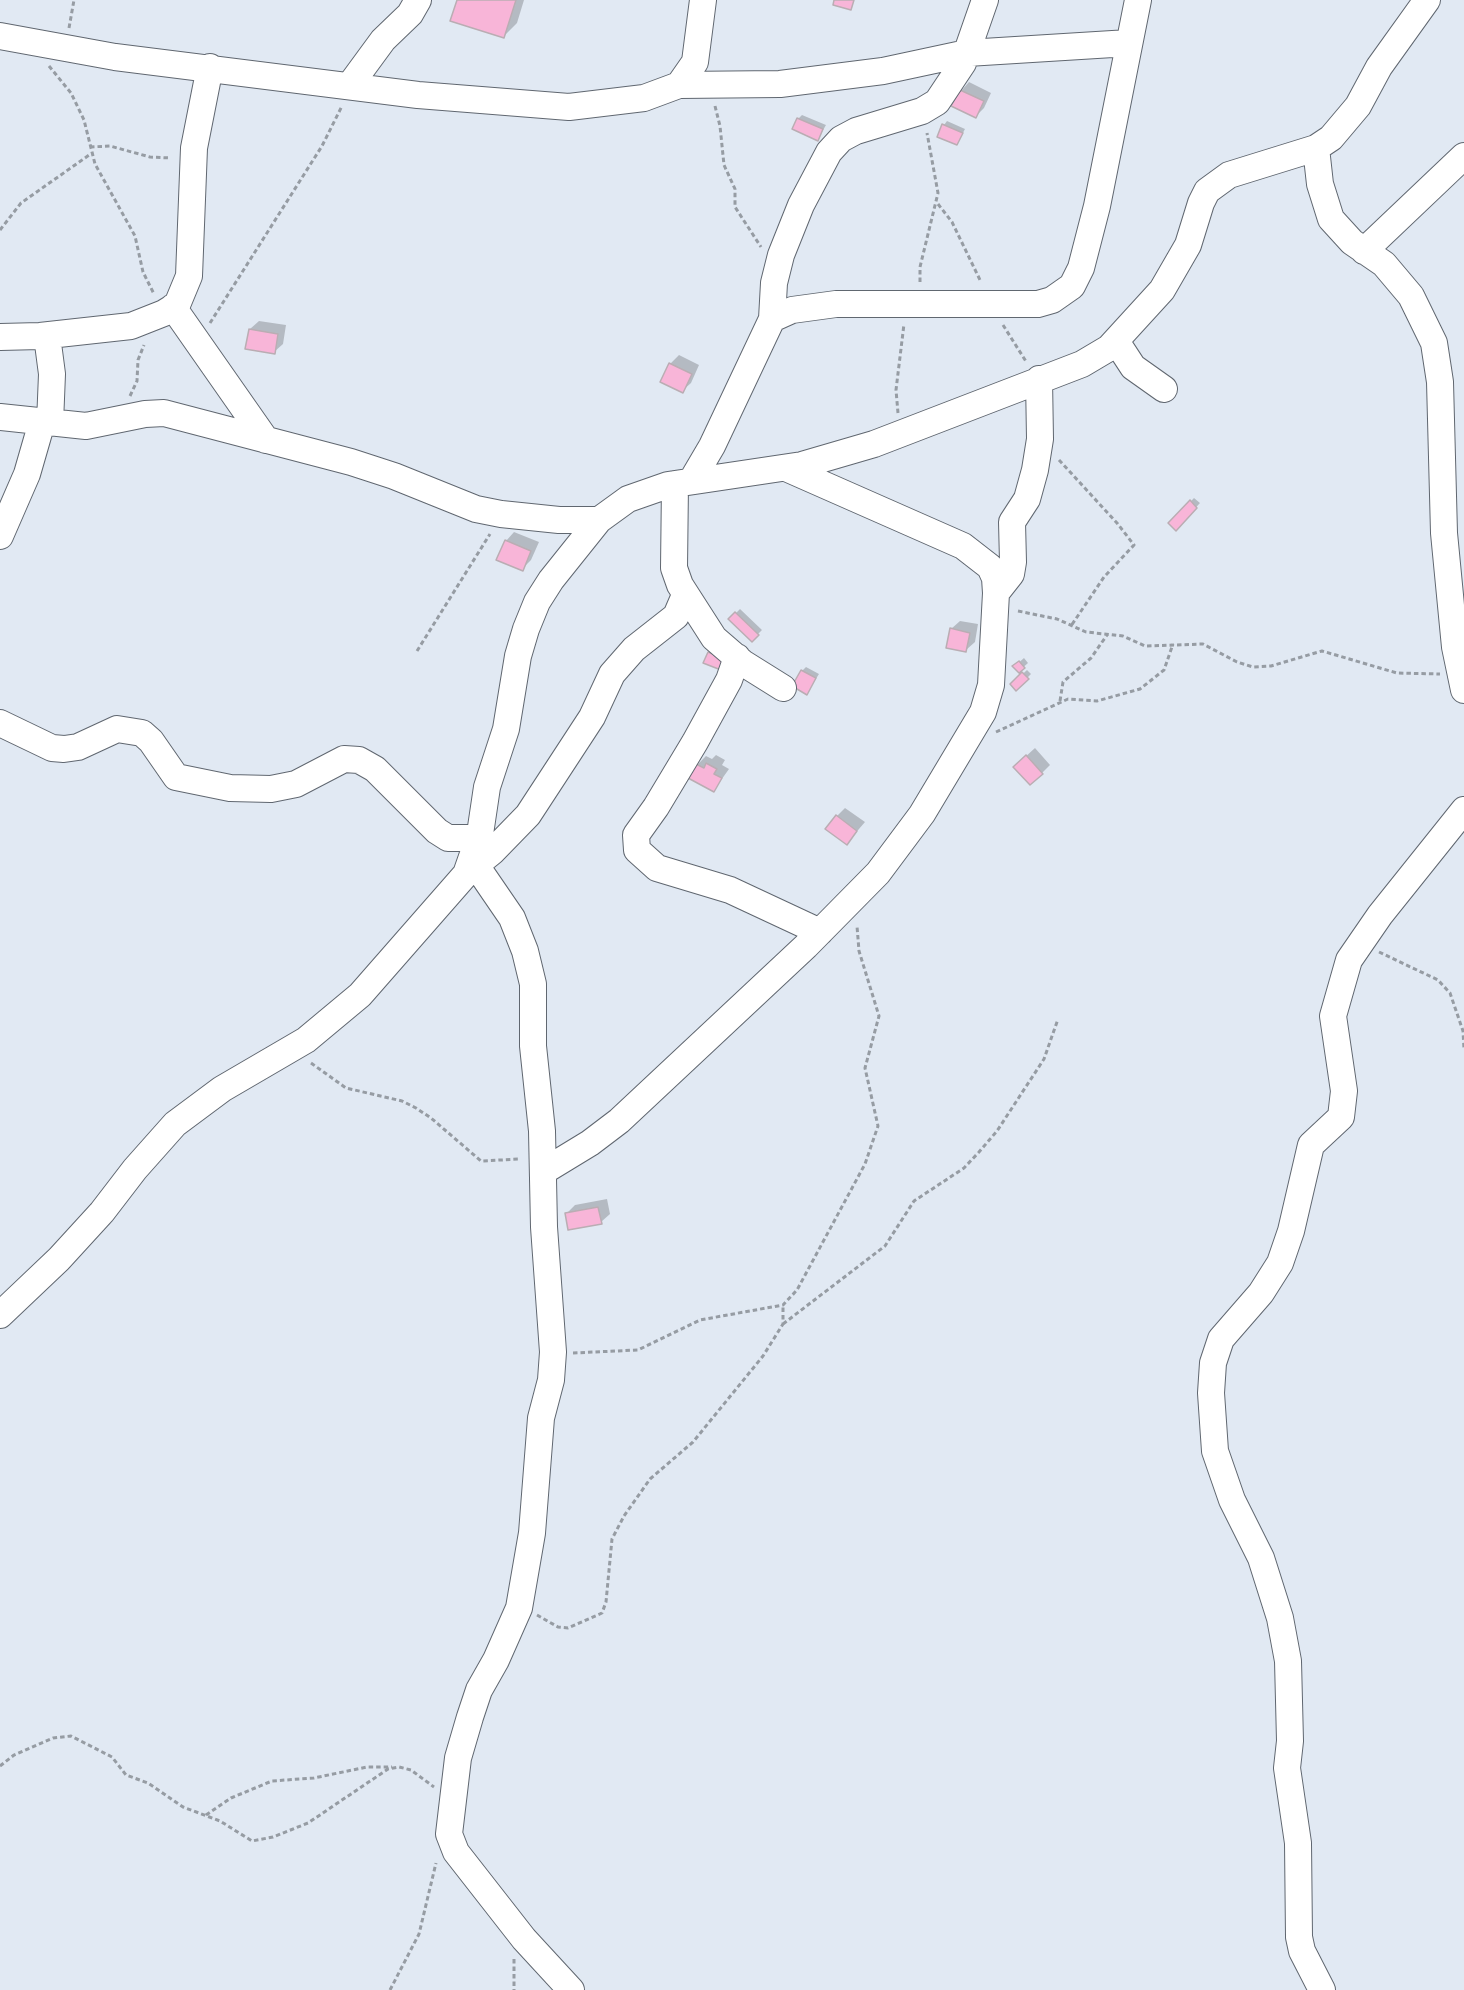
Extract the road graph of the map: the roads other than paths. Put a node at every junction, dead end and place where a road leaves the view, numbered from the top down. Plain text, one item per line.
1 (418, 0) edge
2 (703, 0) edge
3 (986, 0) edge
4 (1138, 0) edge
5 (1427, 0) edge
6 (0, 36) edge
7 (1129, 43) junction
8 (967, 53) junction
9 (210, 68) junction
10 (350, 85) junction
11 (679, 85) junction
12 (1316, 148) junction
13 (1464, 156) edge
14 (1364, 250) junction
15 (170, 309) junction
16 (772, 319) junction
17 (47, 336) junction
18 (0, 337) edge
19 (1116, 341) junction
20 (1035, 380) junction
21 (1164, 389) dead end
22 (0, 417) edge
23 (46, 422) junction
24 (266, 440) junction
25 (786, 468) junction
26 (683, 482) junction
27 (599, 520) junction
28 (0, 536) edge
29 (997, 592) junction
30 (685, 595) junction
31 (737, 657) junction
32 (1462, 682) edge
33 (783, 688) dead end
34 (0, 723) edge
35 (1464, 810) edge
36 (476, 855) junction
37 (820, 932) junction
38 (543, 1166) junction
39 (0, 1315) edge
40 (571, 1990) edge
41 (1322, 1990) edge

1 - 10 street
2 - 11 street
3 - 8 street
4 - 7 street
5 - 12 street
6 - 9 street
7 - 8 street
7 - 16 street
8 - 11 street
8 - 16 street
9 - 10 street
9 - 15 street
10 - 11 street
12 - 14 street
12 - 19 street
13 - 14 street
14 - 32 street
15 - 17 street
15 - 24 street
16 - 26 street
17 - 18 street
17 - 23 street
19 - 20 street
19 - 21 street
20 - 25 street
20 - 29 street
22 - 23 street
23 - 24 street
23 - 28 street
24 - 27 street
25 - 26 street
25 - 29 street
26 - 27 street
26 - 30 street
27 - 36 street
29 - 37 street
30 - 31 street
30 - 36 street
31 - 33 street
31 - 37 street
34 - 36 street
35 - 41 street
36 - 38 street
36 - 39 street
37 - 38 street
38 - 40 street

